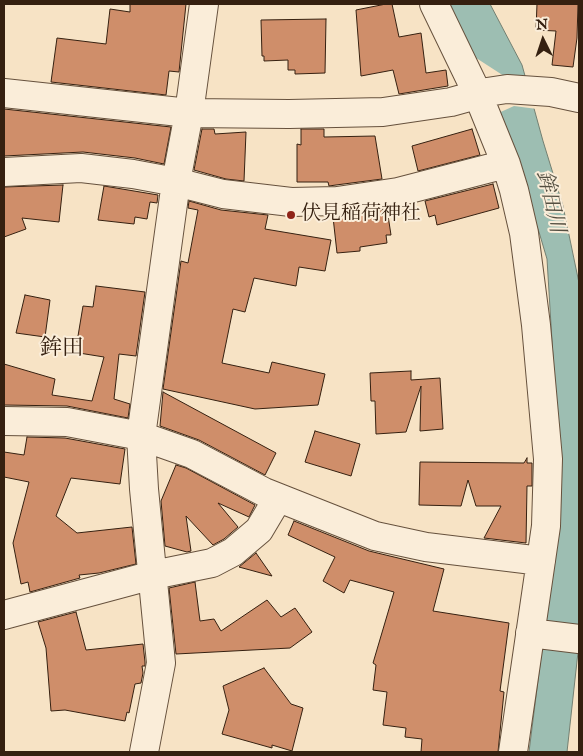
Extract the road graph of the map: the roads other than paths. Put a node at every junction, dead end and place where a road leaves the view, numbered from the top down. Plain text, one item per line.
1 (204, 4) edge
2 (434, 4) edge
3 (4, 93) edge
4 (483, 93) junction
5 (579, 98) edge
6 (189, 112) junction
7 (506, 164) junction
8 (4, 172) edge
9 (176, 182) junction
10 (4, 421) edge
11 (141, 436) junction
12 (278, 498) junction
13 (541, 561) junction
14 (153, 574) junction
15 (4, 615) edge
16 (532, 633) junction
17 (579, 639) edge
18 (144, 752) edge
19 (514, 752) edge

1 - 6 street
2 - 4 street
3 - 6 street
4 - 5 street
4 - 6 street
4 - 7 street
6 - 9 street
7 - 9 street
7 - 13 street
8 - 9 street
9 - 11 street
10 - 11 street
11 - 12 street
11 - 14 street
12 - 13 street
12 - 14 street
13 - 16 street
14 - 15 street
14 - 18 street
16 - 17 street
16 - 19 street

